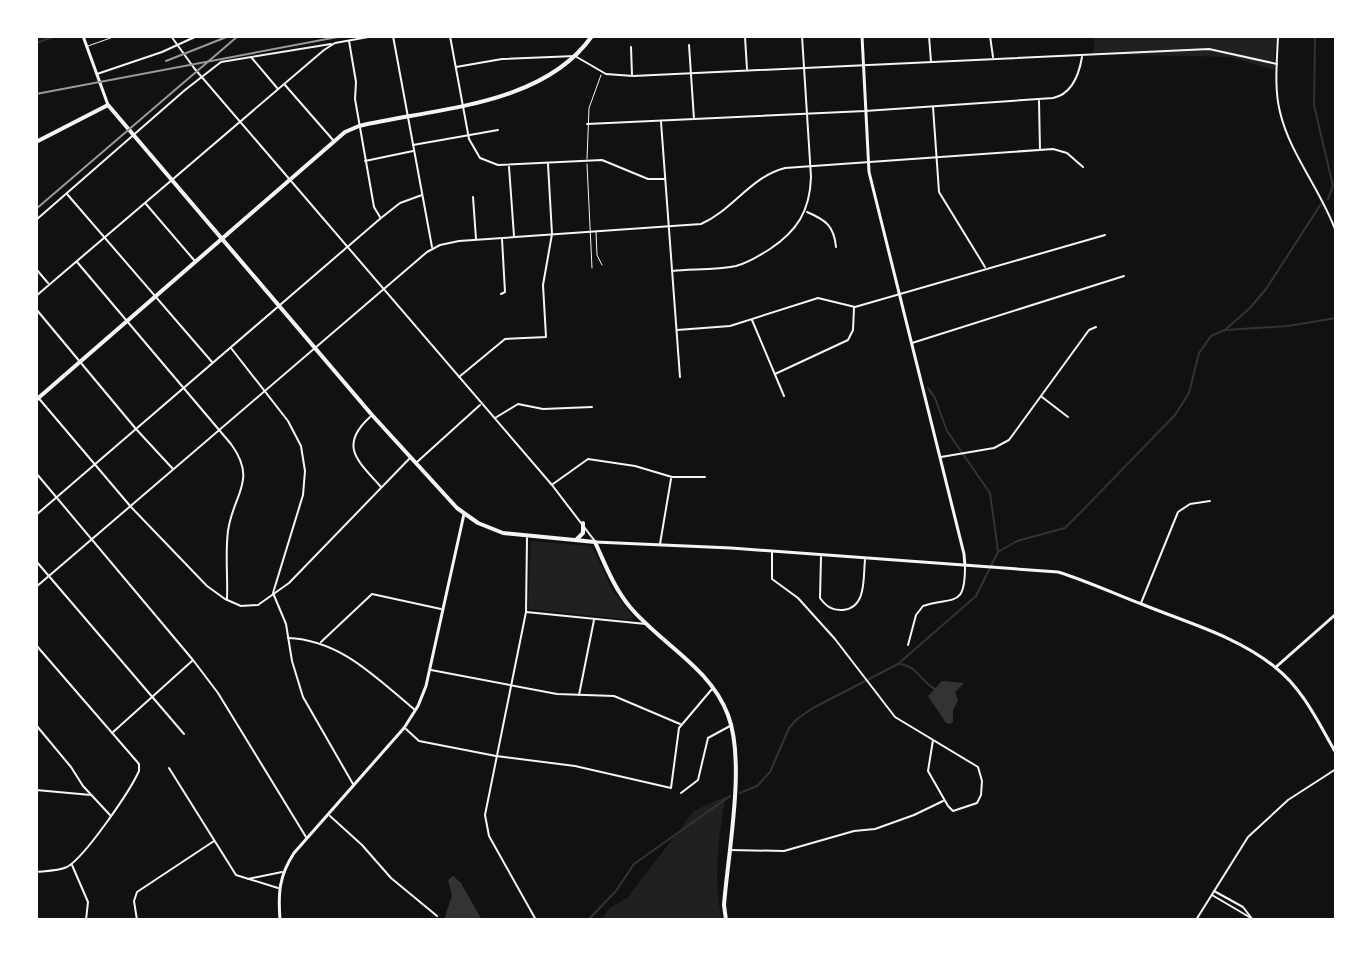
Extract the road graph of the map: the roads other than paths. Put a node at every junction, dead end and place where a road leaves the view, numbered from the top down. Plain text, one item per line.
1 (83, 36) edge
2 (116, 36) edge
3 (171, 36) edge
4 (197, 36) edge
5 (374, 36) edge
6 (393, 36) edge
7 (450, 36) edge
8 (592, 36) edge
9 (802, 36) edge
10 (862, 36) edge
11 (929, 36) edge
12 (990, 36) edge
13 (1278, 36) edge
14 (366, 37) edge
15 (745, 37) edge
16 (349, 41) junction
17 (335, 43) junction
18 (689, 45) dead end
19 (87, 46) junction
20 (177, 46) junction
21 (631, 47) dead end
22 (1083, 55) junction
23 (575, 56) junction
24 (250, 57) junction
25 (993, 58) junction
26 (931, 62) junction
27 (1277, 64) junction
28 (863, 65) junction
29 (456, 67) junction
30 (805, 67) junction
31 (747, 70) junction
32 (602, 72) junction
33 (691, 73) junction
34 (96, 75) junction
35 (201, 76) junction
36 (633, 76) junction
37 (285, 84) junction
38 (279, 90) junction
39 (1039, 99) junction
40 (462, 104) junction
41 (108, 105) junction
42 (933, 106) junction
43 (865, 111) junction
44 (807, 113) junction
45 (408, 116) junction
46 (694, 119) junction
47 (661, 120) junction
48 (240, 122) junction
49 (587, 124) junction
50 (359, 126) junction
51 (498, 130) dead end
52 (135, 134) junction
53 (468, 136) junction
54 (334, 141) junction
55 (36, 142) edge
56 (413, 145) junction
57 (1040, 150) junction
58 (414, 151) junction
59 (936, 157) junction
60 (365, 161) junction
61 (587, 161) junction
62 (548, 162) junction
63 (868, 162) junction
64 (509, 165) junction
65 (810, 166) junction
66 (1083, 167) dead end
67 (289, 179) junction
68 (665, 179) junction
69 (173, 180) junction
70 (67, 194) junction
71 (422, 195) junction
72 (473, 197) dead end
73 (145, 204) junction
74 (806, 211) junction
75 (381, 218) junction
76 (36, 220) edge
77 (670, 227) junction
78 (589, 232) junction
79 (596, 232) junction
80 (1336, 232) edge
81 (552, 234) junction
82 (1105, 235) dead end
83 (221, 237) junction
84 (514, 237) junction
85 (105, 238) junction
86 (502, 238) junction
87 (476, 240) junction
88 (836, 247) dead end
89 (348, 248) junction
90 (433, 248) junction
91 (194, 261) junction
92 (77, 262) junction
93 (602, 265) dead end
94 (592, 268) dead end
95 (985, 268) junction
96 (36, 269) edge
97 (672, 271) junction
98 (1124, 276) dead end
99 (50, 285) junction
100 (385, 290) junction
101 (501, 294) dead end
102 (36, 296) edge
103 (154, 296) junction
104 (898, 296) junction
105 (281, 306) junction
106 (855, 307) junction
107 (36, 309) edge
108 (752, 319) junction
109 (126, 320) junction
110 (1096, 327) dead end
111 (677, 330) junction
112 (910, 343) junction
113 (231, 348) junction
114 (317, 348) junction
115 (79, 361) junction
116 (213, 363) junction
117 (775, 374) junction
118 (459, 377) junction
119 (680, 377) dead end
120 (184, 388) junction
121 (265, 392) junction
122 (784, 396) dead end
123 (1041, 396) junction
124 (37, 398) edge
125 (481, 404) junction
126 (592, 407) dead end
127 (372, 415) junction
128 (1068, 417) dead end
129 (494, 419) junction
130 (136, 429) junction
131 (220, 430) junction
132 (940, 457) junction
133 (410, 458) junction
134 (415, 463) junction
135 (94, 464) junction
136 (174, 470) junction
137 (36, 473) edge
138 (672, 477) junction
139 (705, 477) dead end
140 (552, 485) junction
141 (381, 488) junction
142 (57, 496) junction
143 (1210, 501) dead end
144 (131, 507) junction
145 (464, 514) junction
146 (36, 515) edge
147 (583, 523) junction
148 (527, 536) junction
149 (92, 539) junction
150 (576, 540) junction
151 (595, 542) junction
152 (660, 545) junction
153 (772, 551) junction
154 (821, 556) junction
155 (865, 559) junction
156 (36, 561) edge
157 (965, 566) junction
158 (49, 576) junction
159 (36, 587) edge
160 (274, 596) junction
161 (227, 601) junction
162 (1141, 604) junction
163 (442, 609) junction
164 (526, 612) junction
165 (1336, 614) edge
166 (594, 619) junction
167 (647, 624) junction
168 (288, 638) junction
169 (321, 642) junction
170 (36, 645) edge
171 (908, 645) dead end
172 (193, 660) junction
173 (1276, 668) junction
174 (429, 670) junction
175 (511, 686) junction
176 (712, 688) junction
177 (579, 695) junction
178 (153, 697) junction
179 (415, 711) junction
180 (681, 724) junction
181 (36, 725) edge
182 (731, 726) junction
183 (404, 728) junction
184 (112, 733) junction
185 (184, 734) dead end
186 (933, 740) junction
187 (1336, 753) edge
188 (496, 756) junction
189 (169, 768) dead end
190 (1336, 769) edge
191 (354, 785) junction
192 (36, 790) edge
193 (681, 793) dead end
194 (92, 795) junction
195 (944, 800) junction
196 (329, 815) junction
197 (110, 816) junction
198 (307, 838) junction
199 (215, 841) junction
200 (728, 850) junction
201 (71, 864) junction
202 (36, 872) edge
203 (282, 872) junction
204 (248, 879) junction
205 (279, 888) junction
206 (1213, 890) junction
207 (1211, 894) junction
208 (437, 916) dead end
209 (1253, 919) edge
210 (86, 920) edge
211 (137, 920) edge
212 (280, 920) edge
213 (536, 920) edge
214 (726, 920) edge
215 (1196, 920) edge

1 - 19 street
2 - 19 lane
3 - 20 street
4 - 20 street
5 - 14 street
6 - 45 street
7 - 29 street
8 - 23 main road
9 - 30 street
10 - 28 street
11 - 26 street
12 - 25 street
13 - 27 street
14 - 16 street
15 - 31 street
16 - 17 street
16 - 50 street
17 - 24 street
17 - 37 street
18 - 33 street
19 - 34 street
20 - 34 street
20 - 35 street
21 - 36 street
22 - 25 street
22 - 27 street
22 - 39 street
23 - 29 street
23 - 32 street
23 - 40 main road
24 - 35 street
24 - 38 street
25 - 26 street
26 - 28 street
27 - 80 street
28 - 30 street
28 - 43 street
29 - 40 street
30 - 31 street
30 - 44 street
31 - 33 street
32 - 36 street
32 - 49 lane
33 - 36 street
33 - 46 street
34 - 41 street
35 - 48 street
35 - 52 street
37 - 38 street
37 - 54 street
38 - 48 street
39 - 42 street
39 - 57 street
40 - 45 main road
40 - 53 street
41 - 52 main road
41 - 55 main road
42 - 43 street
42 - 59 street
43 - 44 street
43 - 63 street
44 - 46 street
44 - 65 street
45 - 50 main road
45 - 56 street
46 - 47 street
47 - 49 street
47 - 68 street
48 - 67 street
48 - 69 street
49 - 61 lane
50 - 54 main road
50 - 60 street
51 - 53 street
52 - 69 main road
52 - 70 street
53 - 56 street
53 - 64 street
54 - 67 main road
56 - 58 street
57 - 59 street
57 - 66 street
58 - 60 street
58 - 71 street
59 - 63 street
59 - 95 street
60 - 75 street
61 - 62 street
61 - 68 street
61 - 78 lane
62 - 64 street
62 - 81 street
63 - 65 street
63 - 104 street
64 - 84 street
65 - 74 street
65 - 77 street
67 - 83 main road
67 - 89 street
68 - 77 street
69 - 73 street
69 - 83 main road
70 - 76 street
70 - 85 street
71 - 75 street
71 - 90 street
72 - 87 street
73 - 85 street
73 - 91 street
74 - 88 street
74 - 97 street
75 - 89 street
77 - 79 street
77 - 97 street
78 - 79 street
78 - 81 street
78 - 94 lane
79 - 93 lane
81 - 84 street
81 - 118 street
82 - 95 street
83 - 91 main road
83 - 105 main road
84 - 86 street
85 - 92 street
85 - 103 street
86 - 87 street
86 - 101 street
87 - 90 street
89 - 100 street
89 - 105 street
90 - 100 street
91 - 103 main road
92 - 99 street
92 - 109 street
95 - 104 street
96 - 99 street
97 - 111 street
98 - 112 street
99 - 102 street
100 - 114 street
100 - 118 street
103 - 109 main road
103 - 116 street
104 - 106 street
104 - 112 street
105 - 113 street
105 - 114 main road
106 - 108 street
106 - 117 street
107 - 115 street
108 - 111 street
108 - 117 street
109 - 115 main road
109 - 120 street
110 - 123 street
111 - 119 street
112 - 132 street
113 - 116 street
113 - 121 street
114 - 121 street
114 - 127 main road
115 - 124 main road
115 - 130 street
116 - 120 street
117 - 122 street
118 - 125 street
120 - 130 street
120 - 131 street
121 - 131 street
121 - 160 street
123 - 128 street
123 - 132 street
124 - 135 street
125 - 129 street
125 - 134 street
126 - 129 street
127 - 133 main road
127 - 141 street
129 - 140 street
130 - 135 street
130 - 136 street
131 - 136 street
131 - 161 street
132 - 157 street
133 - 134 main road
133 - 141 street
134 - 145 main road
135 - 142 street
135 - 144 street
136 - 144 street
137 - 142 street
138 - 139 street
138 - 140 street
138 - 152 street
140 - 147 street
141 - 160 street
142 - 146 street
142 - 149 street
143 - 162 street
144 - 149 street
144 - 161 street
145 - 148 main road
145 - 163 street
147 - 150 main road
147 - 151 street
148 - 150 main road
148 - 164 street
149 - 158 street
149 - 172 street
150 - 151 main road
151 - 152 street
151 - 167 main road
152 - 153 street
153 - 154 street
153 - 186 street
154 - 155 street
154 - 155 street
155 - 157 street
156 - 158 street
157 - 162 street
157 - 171 street
158 - 159 street
158 - 178 street
160 - 161 street
160 - 168 street
162 - 173 street
163 - 169 street
163 - 174 street
164 - 166 street
164 - 175 street
165 - 173 street
166 - 167 street
166 - 177 street
167 - 176 main road
168 - 169 street
168 - 191 street
169 - 179 street
170 - 184 street
172 - 178 street
172 - 198 street
173 - 187 street
174 - 175 street
174 - 179 street
175 - 177 street
175 - 188 street
176 - 180 street
176 - 182 main road
177 - 180 street
178 - 184 street
178 - 185 street
179 - 183 street
180 - 188 street
181 - 194 street
182 - 193 street
182 - 200 main road
183 - 188 street
183 - 191 street
184 - 197 street
186 - 195 street
186 - 195 street
188 - 213 street
189 - 199 street
190 - 206 street
191 - 196 street
192 - 194 street
194 - 197 street
195 - 200 street
196 - 198 street
196 - 208 street
197 - 201 street
198 - 203 street
199 - 204 street
199 - 211 street
200 - 214 main road
201 - 202 street
201 - 210 street
203 - 204 street
203 - 205 street
204 - 205 street
205 - 212 street
206 - 207 street
206 - 209 street
207 - 209 street
207 - 215 street

